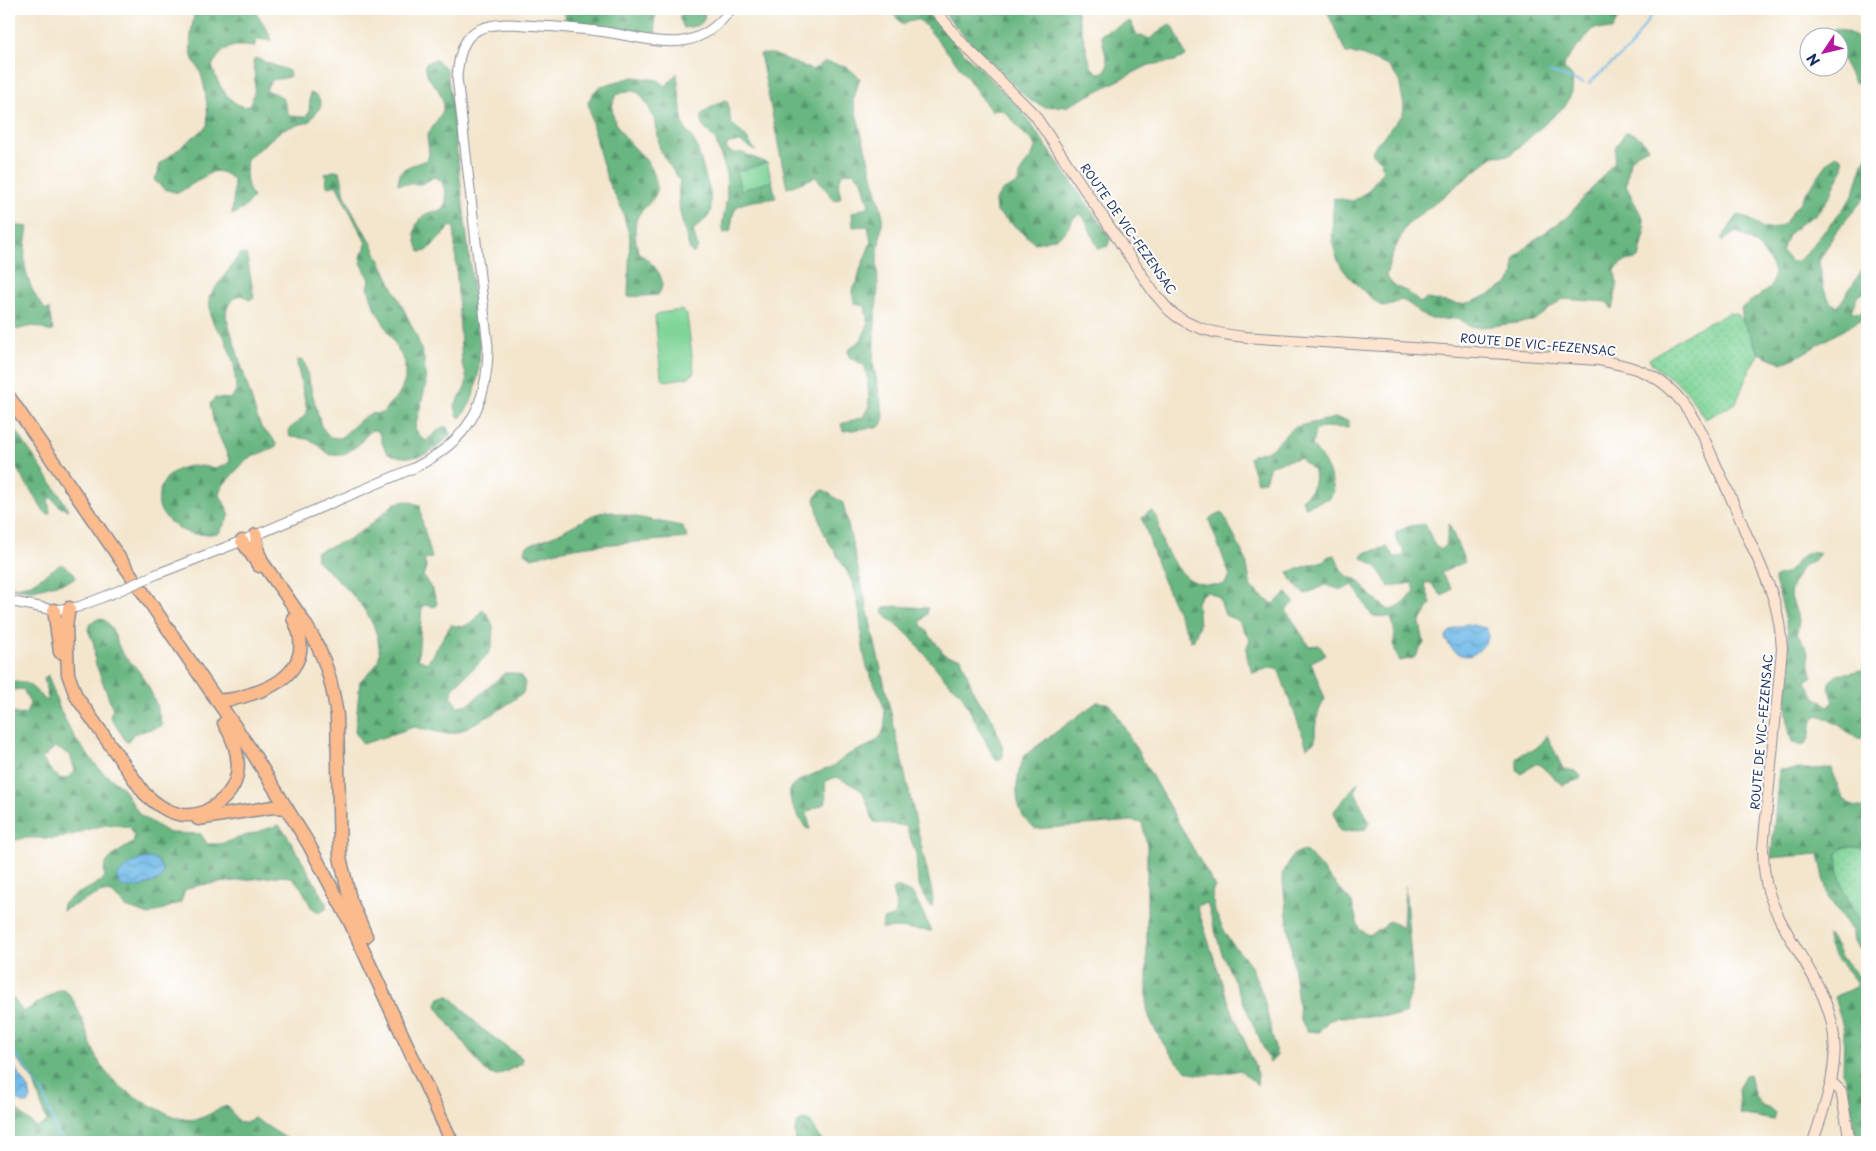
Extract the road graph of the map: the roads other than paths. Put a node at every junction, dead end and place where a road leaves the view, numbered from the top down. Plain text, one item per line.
1 (731, 9) edge
2 (934, 9) edge
3 (9, 397) edge
4 (256, 535) junction
5 (242, 541) junction
6 (9, 601) edge
7 (69, 608) junction
8 (54, 610) junction
9 (214, 695) junction
10 (287, 808) junction
11 (395, 1018) junction
12 (1831, 1082) junction
13 (452, 1142) edge
14 (1813, 1142) edge
15 (1850, 1142) edge

1 - 4 street
2 - 12 main road, ROUTE DE VIC-FEZENSAC
3 - 9 highway
4 - 5 street
4 - 11 highway
5 - 7 street, bridge
5 - 9 highway
6 - 8 street
7 - 8 street
7 - 9 highway
8 - 10 highway
9 - 10 highway
10 - 11 highway
11 - 13 highway
12 - 14 main road, ROUTE DE VIC-FEZENSAC
12 - 15 main road

